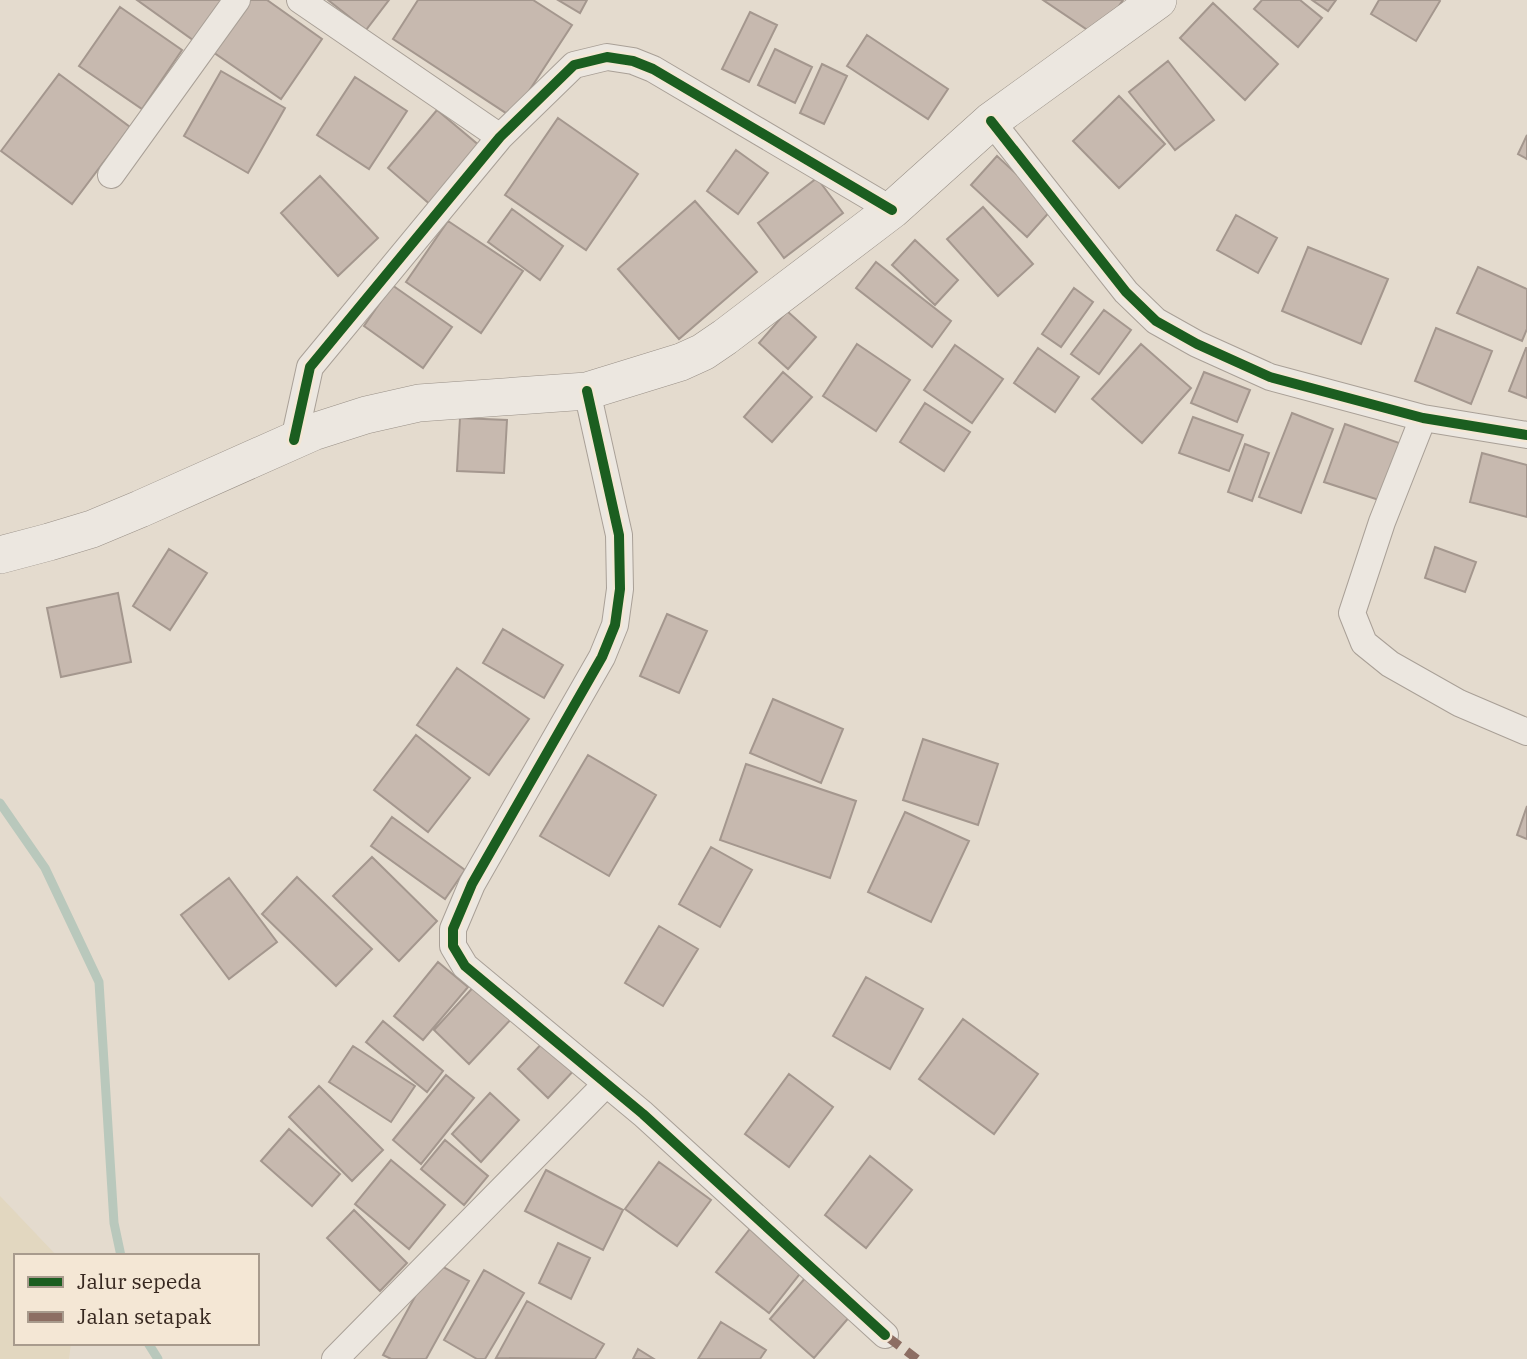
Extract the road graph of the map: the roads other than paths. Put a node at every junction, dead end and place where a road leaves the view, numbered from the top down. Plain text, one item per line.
1 (237, 0) edge
2 (300, 0) edge
3 (1158, 0) edge
4 (991, 121) junction
5 (500, 137) junction
6 (111, 174) dead end
7 (892, 210) junction
8 (587, 391) junction
9 (1423, 418) junction
10 (1527, 435) edge
11 (294, 440) junction
12 (0, 555) edge
13 (1527, 732) edge
14 (606, 1084) junction
15 (885, 1335) dead end
16 (335, 1359) edge

1 - 6 street
2 - 5 street
3 - 4 main road
4 - 7 main road
4 - 9 street
5 - 7 street
5 - 11 street
7 - 8 main road
8 - 11 main road
8 - 14 street
9 - 10 street
9 - 13 street
11 - 12 main road
14 - 15 street
14 - 16 street

